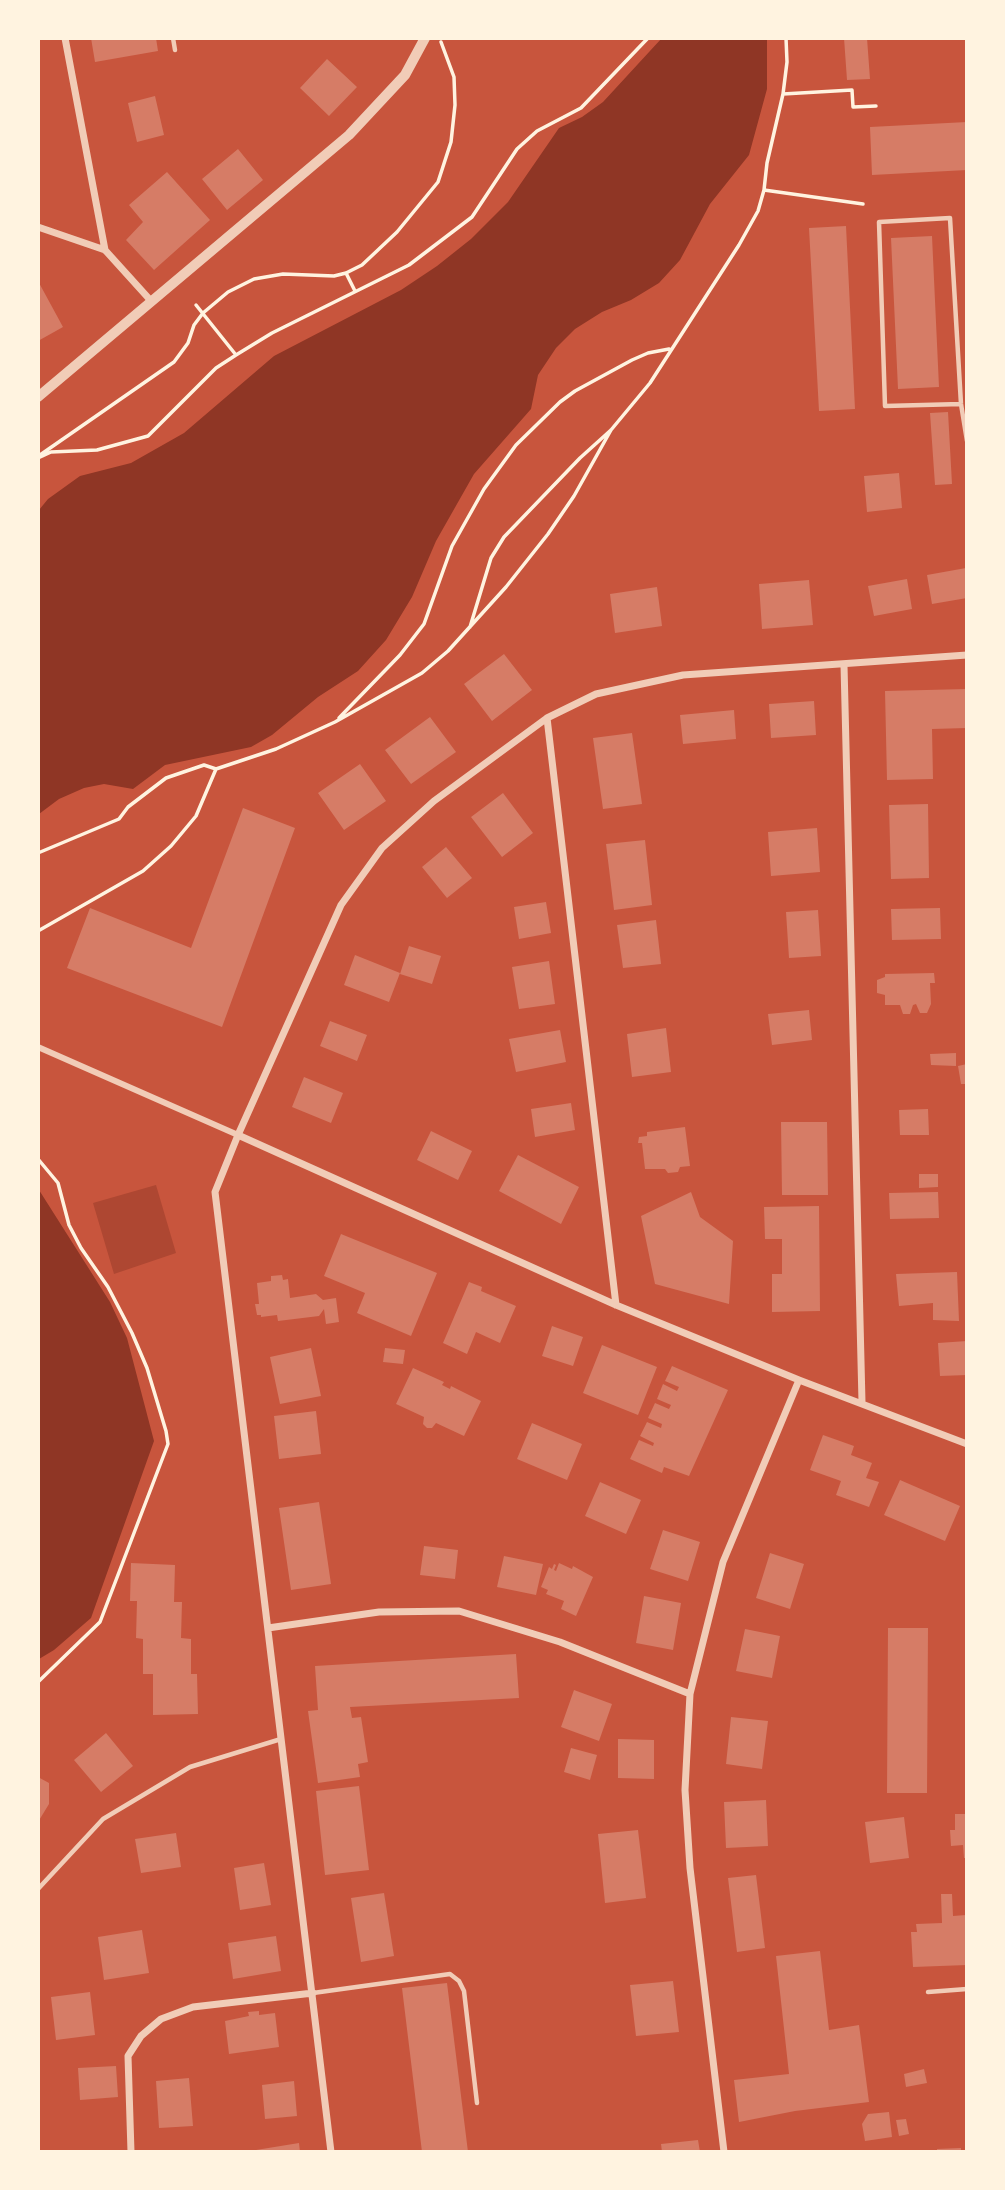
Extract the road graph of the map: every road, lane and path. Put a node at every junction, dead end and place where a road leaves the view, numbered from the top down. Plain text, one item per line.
1 (65, 38) edge
2 (173, 38) edge
3 (425, 38) edge
4 (440, 38) edge
5 (648, 38) edge
6 (786, 38) edge
7 (175, 50) dead end
8 (783, 94) junction
9 (876, 106) dead end
10 (764, 190) junction
11 (863, 204) dead end
12 (38, 227) edge
13 (105, 250) junction
14 (346, 273) junction
15 (355, 291) junction
16 (152, 302) junction
17 (196, 305) dead end
18 (202, 313) junction
19 (671, 348) junction
20 (236, 355) junction
21 (38, 397) edge
22 (961, 404) junction
23 (611, 430) junction
24 (967, 441) edge
25 (38, 457) edge
26 (469, 629) junction
27 (967, 655) edge
28 (844, 664) junction
29 (547, 718) junction
30 (335, 722) junction
31 (216, 769) junction
32 (38, 853) edge
33 (38, 931) edge
34 (38, 1047) edge
35 (238, 1135) junction
36 (38, 1159) edge
37 (616, 1305) junction
38 (799, 1380) junction
39 (862, 1402) junction
40 (967, 1444) edge
41 (268, 1628) junction
42 (38, 1682) edge
43 (690, 1694) junction
44 (282, 1739) junction
45 (38, 1889) edge
46 (967, 1989) edge
47 (928, 1992) dead end
48 (313, 1993) junction
49 (477, 2103) dead end
50 (131, 2151) edge
51 (331, 2151) edge
52 (724, 2151) edge

1 - 13 street
2 - 7 lane
3 - 16 street
4 - 14 path
5 - 15 path
6 - 8 path
8 - 9 path
8 - 10 path
10 - 11 path
10 - 19 path
12 - 13 street
13 - 16 street
14 - 15 path
14 - 18 path
15 - 20 path
16 - 21 street
17 - 18 path
18 - 20 path
18 - 25 path
19 - 23 path
19 - 30 path
20 - 25 path
22 - 22 lane
22 - 24 lane
23 - 26 path
23 - 26 path
26 - 30 path
27 - 28 street
28 - 29 street
28 - 39 street
29 - 35 street
29 - 37 street
30 - 31 path
31 - 32 path
31 - 33 path
34 - 35 street
35 - 37 street
35 - 41 street
36 - 42 path
37 - 38 street
38 - 39 street
38 - 43 street
39 - 40 street
41 - 43 street
41 - 44 street
43 - 52 street
44 - 45 lane
44 - 48 street
46 - 47 lane
48 - 49 lane
48 - 50 street
48 - 51 street

